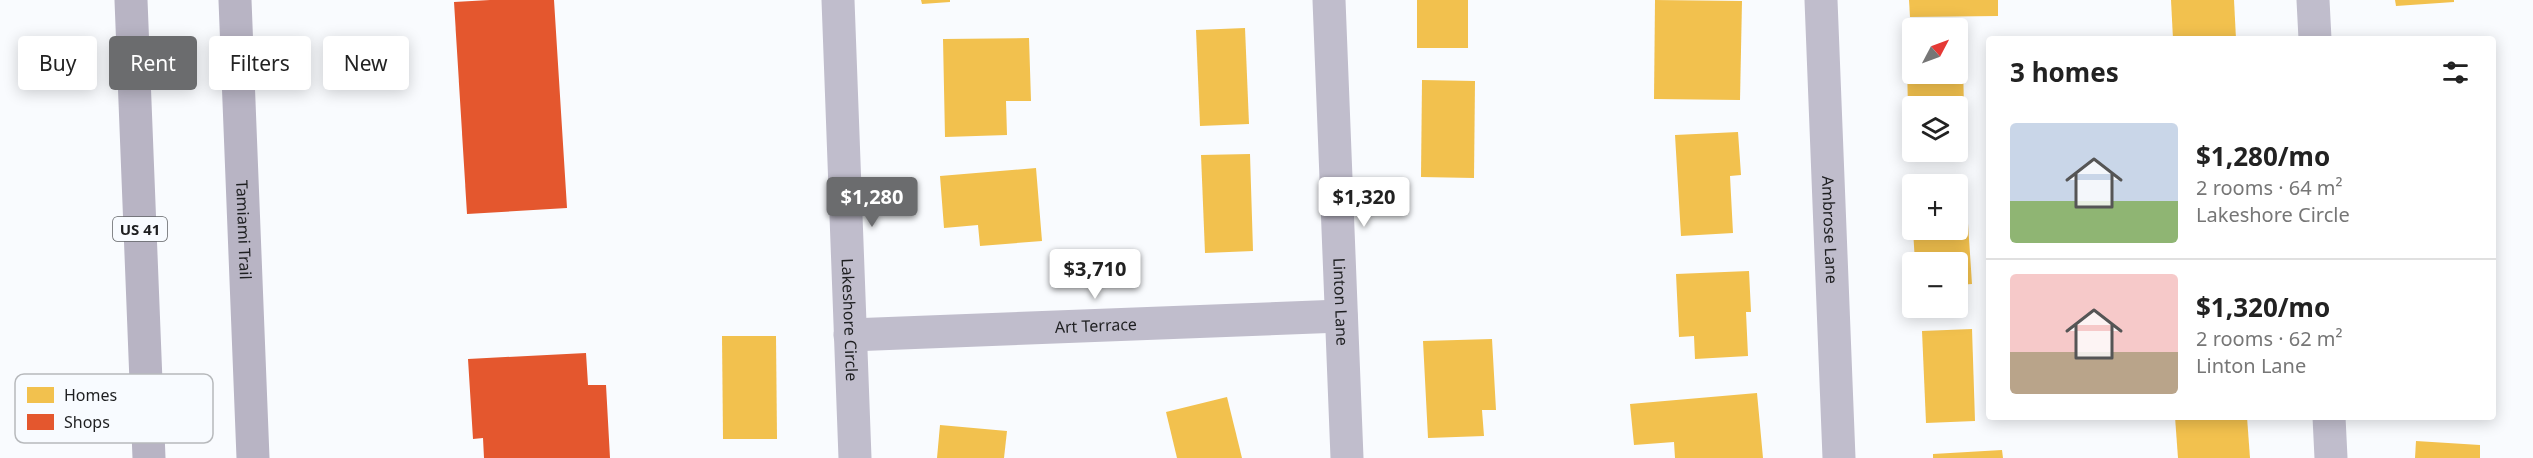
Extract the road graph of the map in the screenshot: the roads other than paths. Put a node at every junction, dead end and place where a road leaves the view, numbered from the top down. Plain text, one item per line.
1 (131, 0) edge
2 (235, 0) edge
3 (838, 0) edge
4 (1329, 0) edge
5 (1821, 0) edge
6 (2313, 0) edge
7 (2315, 36) edge
8 (1341, 316) junction
9 (850, 334) junction
10 (146, 374) edge
11 (2329, 420) edge
12 (148, 443) edge
13 (149, 458) edge
14 (253, 458) edge
15 (855, 458) edge
16 (1347, 458) edge
17 (1839, 458) edge
18 (2331, 458) edge

1 - 10 main road, US 41
2 - 14 main road, Tamiami Trail
3 - 9 street, Lakeshore Circle
4 - 8 street, Linton Lane
5 - 17 street, Ambrose Lane
6 - 7 street
8 - 9 street, Art Terrace
8 - 16 street, Linton Lane
9 - 15 street, Lakeshore Circle
11 - 18 street
12 - 13 main road, US 41

